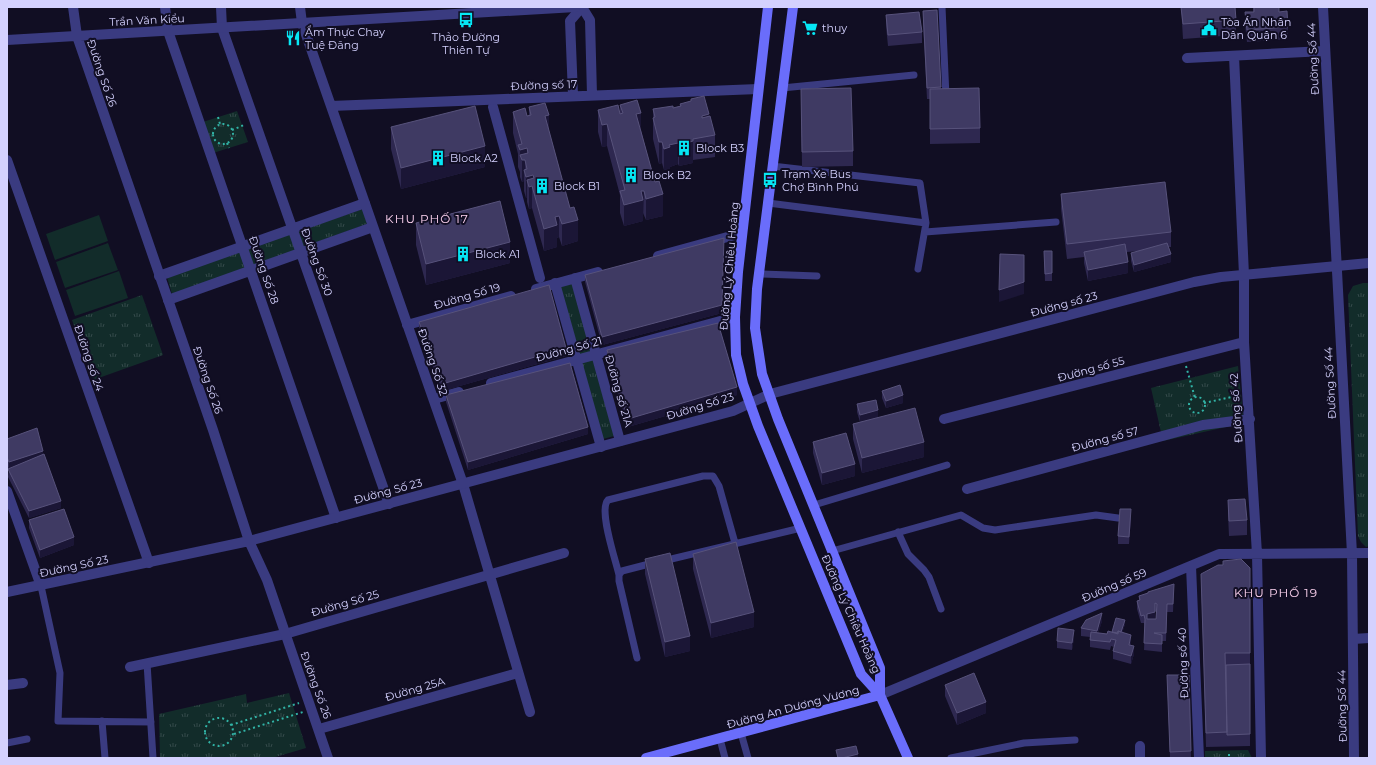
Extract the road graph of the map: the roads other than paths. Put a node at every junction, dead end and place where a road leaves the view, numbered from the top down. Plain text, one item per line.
1 (73, 7) edge
2 (166, 7) edge
3 (221, 7) edge
4 (300, 7) edge
5 (576, 7) edge
6 (582, 7) edge
7 (768, 7) edge
8 (793, 7) edge
9 (942, 7) edge
10 (1323, 7) edge
11 (302, 23) junction
12 (222, 28) junction
13 (168, 31) junction
14 (77, 36) junction
15 (7, 40) edge
16 (1325, 51) junction
17 (1234, 56) junction
18 (1187, 58) dead end
19 (914, 75) dead end
20 (782, 88) junction
21 (758, 89) junction
22 (573, 95) junction
23 (592, 95) junction
24 (946, 98) edge
25 (331, 106) junction
26 (494, 107) dead end
27 (7, 160) edge
28 (772, 166) junction
29 (365, 203) junction
30 (768, 203) junction
31 (1056, 222) dead end
32 (926, 223) junction
33 (373, 227) junction
34 (292, 229) junction
35 (925, 232) junction
36 (742, 233) junction
37 (243, 246) junction
38 (301, 252) junction
39 (651, 258) edge
40 (1369, 263) edge
41 (1336, 265) junction
42 (251, 270) junction
43 (605, 270) edge
44 (918, 270) dead end
45 (759, 274) junction
46 (1244, 275) junction
47 (159, 276) junction
48 (817, 276) dead end
49 (540, 278) dead end
50 (574, 278) junction
51 (555, 283) junction
52 (168, 300) junction
53 (735, 317) junction
54 (407, 325) junction
55 (1244, 342) junction
56 (596, 354) junction
57 (576, 360) junction
58 (770, 394) junction
59 (434, 399) junction
60 (749, 403) junction
61 (944, 419) dead end
62 (1250, 419) junction
63 (620, 441) junction
64 (601, 447) junction
65 (947, 465) dead end
66 (463, 484) junction
67 (967, 489) dead end
68 (7, 491) edge
69 (389, 504) junction
70 (814, 505) junction
71 (336, 518) junction
72 (1118, 518) edge
73 (801, 528) junction
74 (898, 532) junction
75 (249, 541) junction
76 (735, 543) junction
77 (832, 551) junction
78 (564, 553) dead end
79 (1369, 553) edge
80 (1257, 554) junction
81 (1352, 554) junction
82 (149, 563) junction
83 (1191, 566) junction
84 (489, 574) junction
85 (619, 575) junction
86 (40, 586) junction
87 (7, 592) edge
88 (940, 609) dead end
89 (285, 634) junction
90 (1369, 638) edge
91 (1353, 639) junction
92 (637, 658) dead end
93 (147, 663) junction
94 (130, 667) dead end
95 (518, 673) junction
96 (23, 683) dead end
97 (7, 685) edge
98 (880, 695) junction
99 (530, 712) dead end
100 (102, 720) junction
101 (151, 722) junction
102 (319, 729) junction
103 (741, 733) junction
104 (27, 739) dead end
105 (720, 739) junction
106 (1074, 740) dead end
107 (7, 744) edge
108 (1140, 746) dead end
109 (105, 758) edge
110 (154, 758) edge
111 (328, 758) edge
112 (646, 758) edge
113 (725, 758) edge
114 (748, 758) edge
115 (908, 758) edge
116 (951, 758) edge
117 (1140, 758) edge
118 (1199, 758) edge
119 (1261, 758) edge
120 (1354, 758) edge

1 - 14 street, Đường Số 26
2 - 13 street
3 - 12 street
4 - 11 street
5 - 11 street, Trần Văn Kiểu
6 - 22 street
6 - 23 street
7 - 21 main road, Đường Lý Chiêu Hoàng
8 - 20 main road, Đường Lý Chiêu Hoàng
9 - 24 lane
10 - 16 street, Đường Số 44
11 - 12 street, Trần Văn Kiểu
11 - 25 street, Đường Số 32
12 - 13 street, Trần Văn Kiểu
12 - 34 street, Đường Số 30
13 - 14 street, Trần Văn Kiểu
13 - 37 street, Đường Số 28
14 - 15 street, Trần Văn Kiểu
14 - 47 street, Đường Số 26
16 - 17 street
16 - 41 street, Đường Số 44
17 - 18 street
17 - 46 street, Đường số 42
19 - 20 lane
20 - 28 main road, Đường Lý Chiêu Hoàng
21 - 23 street, Đường số 17
21 - 36 main road, Đường Lý Chiêu Hoàng
22 - 23 street, Đường số 17
22 - 25 street, Đường số 17
25 - 29 street, Đường Số 32
26 - 49 street
27 - 82 street, Đường số 24
28 - 30 main road, Đường Lý Chiêu Hoàng
28 - 32 lane
29 - 33 street, Đường Số 32
29 - 34 street
30 - 32 lane
30 - 45 main road, Đường Lý Chiêu Hoàng
31 - 35 lane
32 - 35 lane
33 - 38 street
33 - 54 street, Đường Số 32
34 - 37 street
34 - 38 street, Đường Số 30
35 - 44 lane
36 - 39 street
36 - 53 main road, Đường Lý Chiêu Hoàng
37 - 42 street, Đường Số 28
37 - 47 street
38 - 42 street
38 - 69 street, Đường Số 30
40 - 41 street, Đường số 23
41 - 46 street, Đường số 23
41 - 81 street, Đường Số 44
42 - 52 street
42 - 71 street, Đường Số 28
43 - 50 street, Đường Số 19
45 - 48 lane
45 - 58 main road, Đường Lý Chiêu Hoàng
46 - 55 street, Đường số 42
46 - 58 street, Đường số 23
47 - 52 street, Đường Số 26
50 - 51 street, Đường Số 19
50 - 56 street, Đường số 21A
51 - 54 street, Đường Số 19
51 - 57 street
52 - 75 street, Đường Số 26
53 - 56 street, Đường Số 21
53 - 60 main road, Đường Lý Chiêu Hoàng
54 - 59 street, Đường Số 32
55 - 61 street, Đường số 55
55 - 62 street, Đường số 42
56 - 57 street, Đường Số 21
56 - 63 street, Đường số 21A
57 - 59 street, Đường Số 21
57 - 64 street
58 - 60 street, Đường Số 23
58 - 70 main road, Đường Lý Chiêu Hoàng
59 - 66 street, Đường Số 32
60 - 63 street, Đường Số 23
60 - 73 main road, Đường Lý Chiêu Hoàng
62 - 67 street, Đường số 57
62 - 80 street, Đường số 42
63 - 64 street, Đường Số 23
64 - 66 street, Đường Số 23
65 - 70 lane
66 - 69 street, Đường Số 23
66 - 84 street, Đường Số 32
68 - 86 street
69 - 71 street, Đường Số 23
70 - 77 main road, Đường Lý Chiêu Hoàng
71 - 75 street, Đường Số 23
72 - 74 lane
73 - 76 lane
73 - 98 main road, Đường Lý Chiêu Hoàng
74 - 77 lane
74 - 88 lane
75 - 82 street, Đường Số 23
75 - 89 street, Đường Số 26
76 - 85 lane
76 - 85 lane
77 - 98 main road, Đường Lý Chiêu Hoàng
78 - 84 street, Đường Số 25
79 - 81 street, Đường số 59
80 - 81 street, Đường số 59
80 - 83 street, Đường số 59
80 - 119 street, Đường số 42
81 - 91 street, Đường Số 44
82 - 86 street, Đường Số 23
83 - 98 street, Đường số 59
83 - 118 street, Đường số 40
84 - 89 street, Đường Số 25
84 - 95 street, Đường Số 32
85 - 92 lane
86 - 87 street, Đường Số 23
86 - 100 lane
89 - 93 street, Đường Số 25
89 - 102 street, Đường Số 26
90 - 91 street
91 - 120 street, Đường Số 44
93 - 94 street, Đường Số 25
93 - 101 lane
95 - 99 street, Đường Số 32
95 - 102 street, Đường 25A
96 - 97 street
98 - 103 main road, Đường An Dương Vương
98 - 115 main road
100 - 101 lane
100 - 109 lane
101 - 110 lane
102 - 111 street, Đường Số 26
103 - 105 main road, Đường An Dương Vương
103 - 114 lane
104 - 107 lane
105 - 112 main road, Đường An Dương Vương
105 - 113 lane
106 - 116 lane
108 - 117 street

